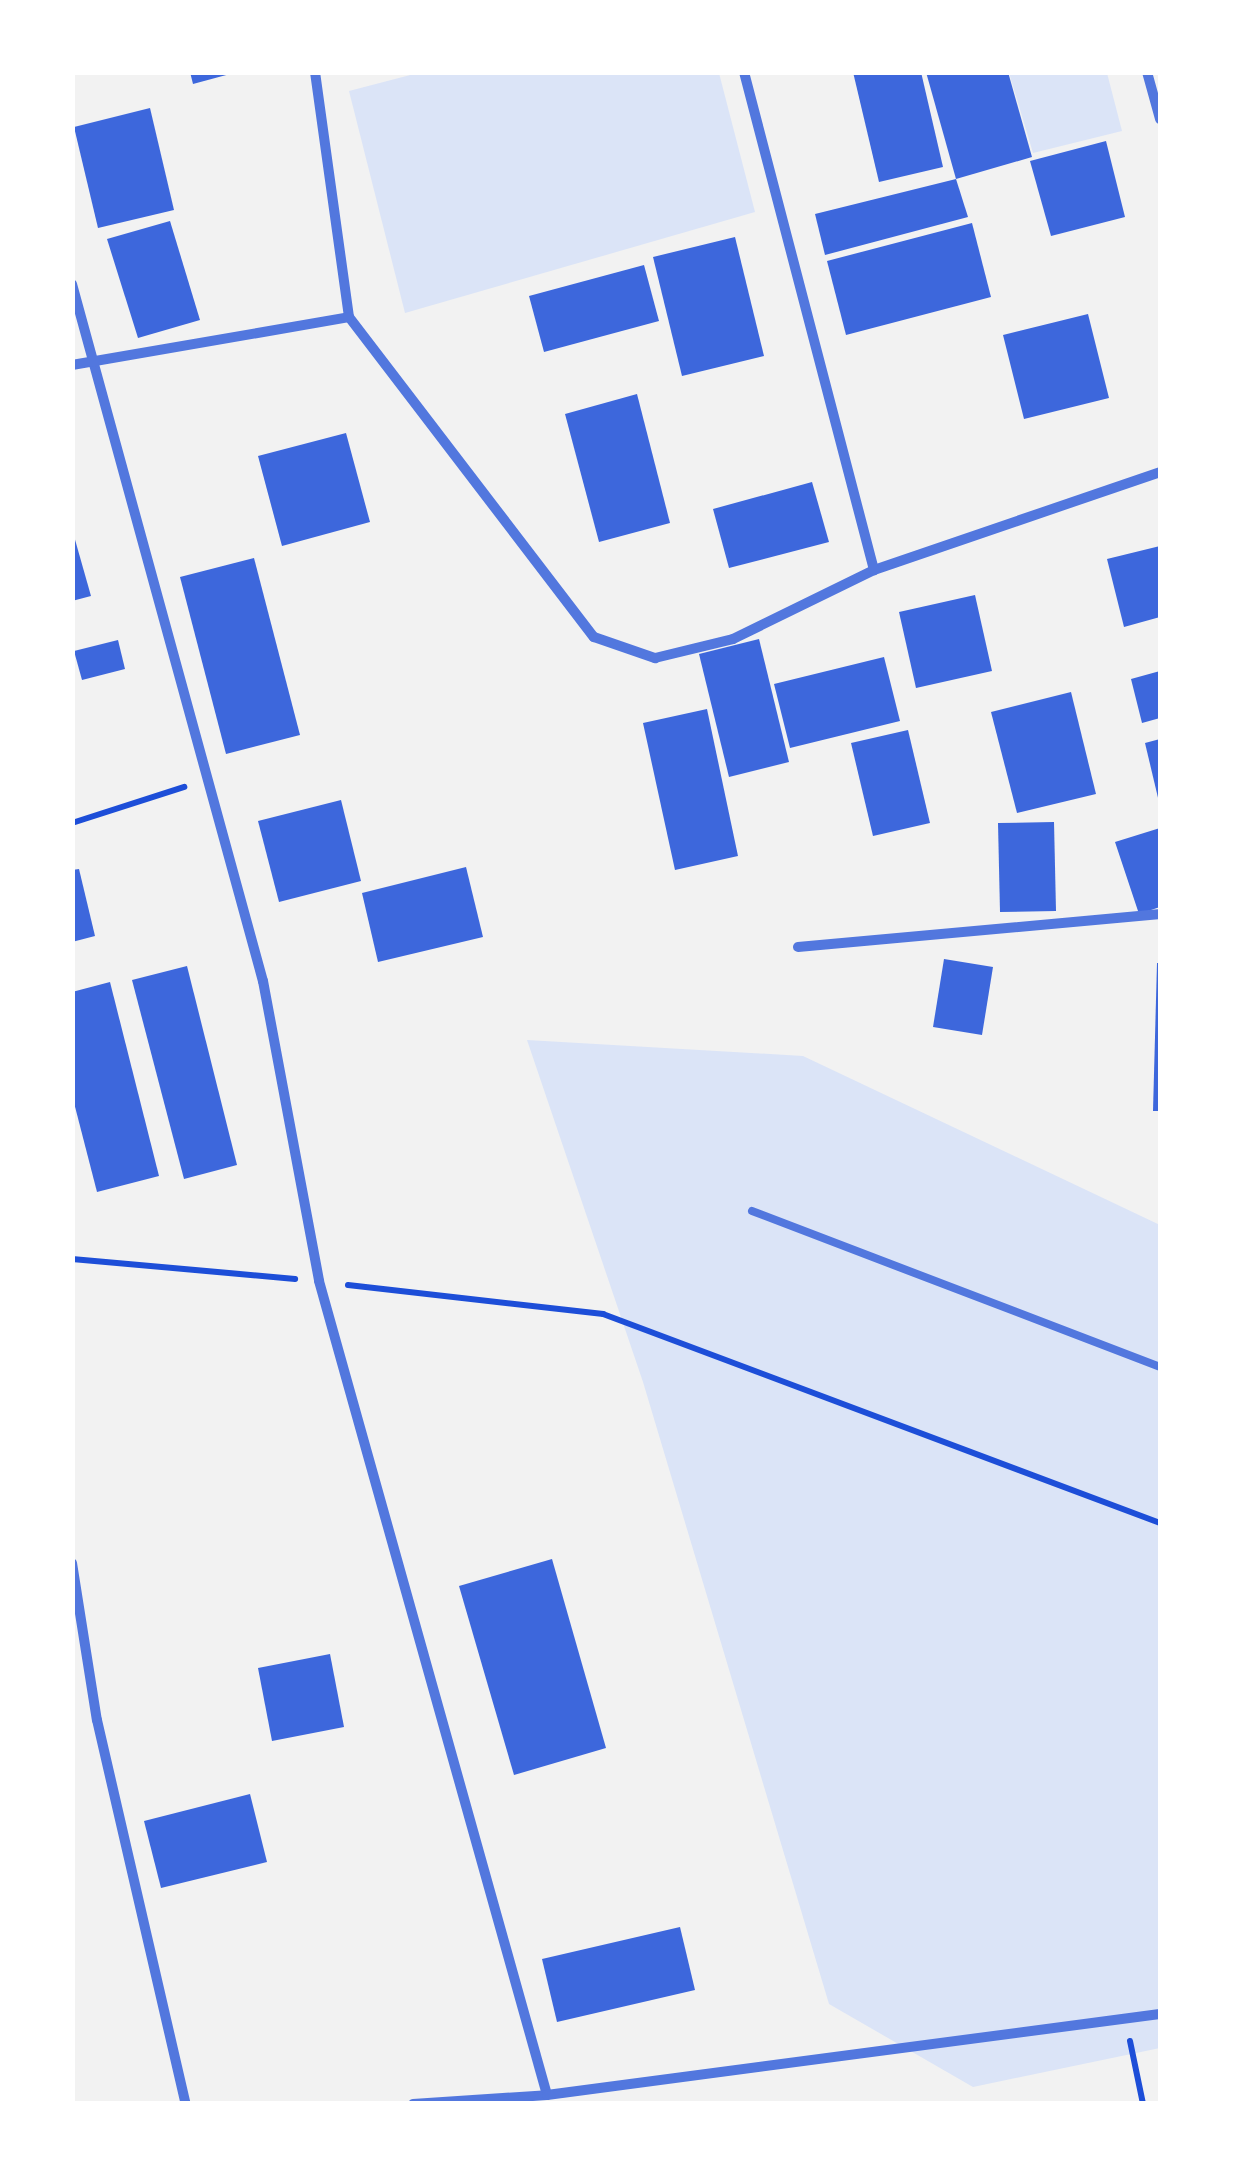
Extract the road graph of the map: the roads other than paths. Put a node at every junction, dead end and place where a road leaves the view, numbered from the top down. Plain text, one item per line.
1 (314, 72) edge
2 (744, 72) edge
3 (1147, 72) edge
4 (1160, 116) edge
5 (72, 284) edge
6 (349, 317) junction
7 (94, 359) junction
8 (72, 365) edge
9 (1160, 472) edge
10 (874, 570) junction
11 (1160, 914) edge
12 (798, 947) dead end
13 (752, 1212) dead end
14 (1160, 1367) edge
15 (72, 1563) edge
16 (1160, 2014) edge
17 (547, 2095) junction
18 (186, 2104) edge
19 (413, 2104) edge

1 - 6 street
2 - 10 street
3 - 4 street
5 - 7 street
6 - 7 street
6 - 10 street
7 - 8 street
7 - 17 street
9 - 10 street
11 - 12 street
13 - 14 lane
15 - 18 street
16 - 17 street
17 - 19 street

